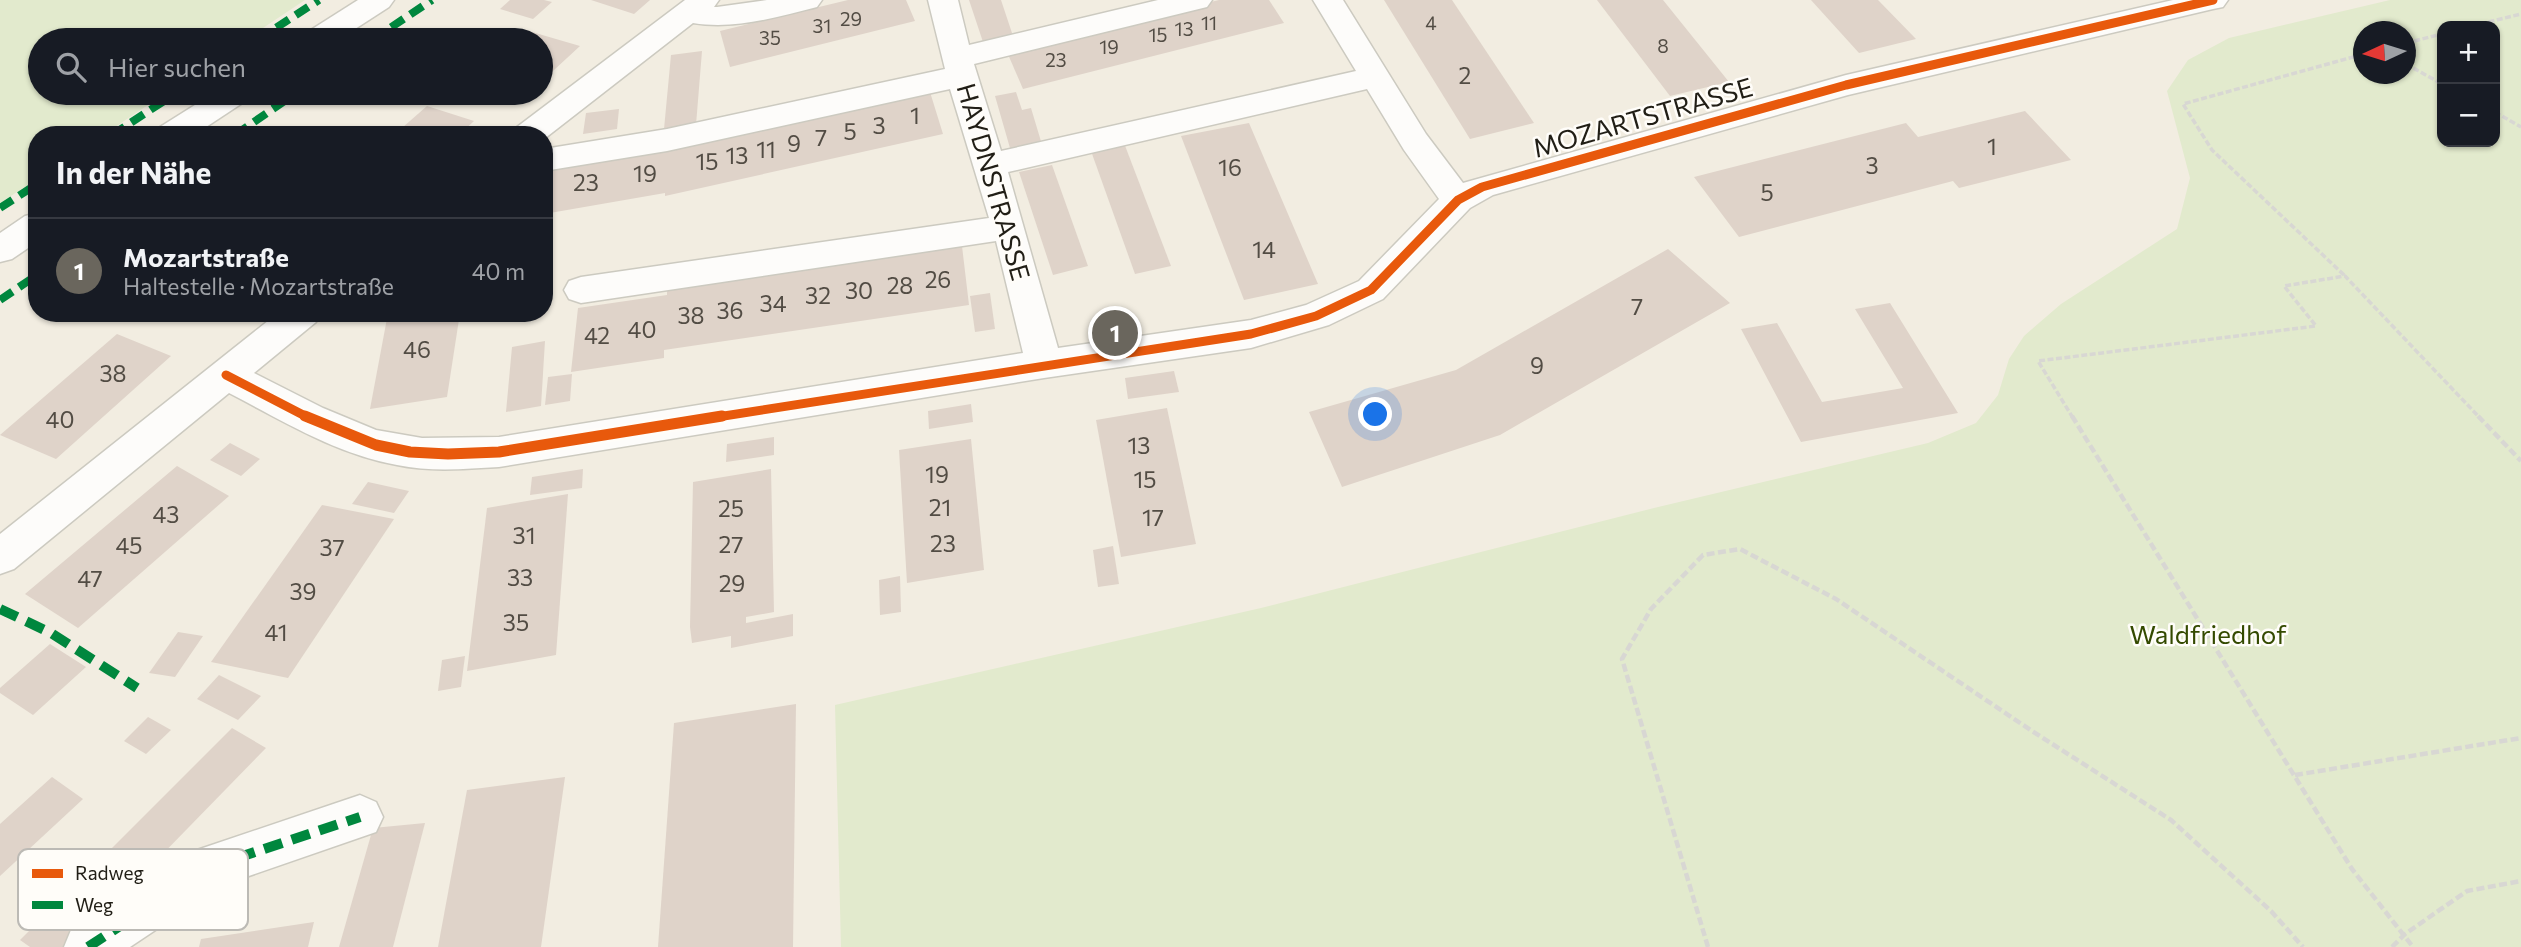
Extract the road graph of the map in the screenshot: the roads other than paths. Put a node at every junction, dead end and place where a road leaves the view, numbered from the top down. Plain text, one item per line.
1 (379, 0) edge
2 (807, 0) edge
3 (943, 0) edge
4 (1197, 0) edge
5 (1328, 0) edge
6 (2213, 0) edge
7 (696, 7) edge
8 (336, 28) edge
9 (959, 67) junction
10 (1375, 77) junction
11 (217, 105) edge
12 (185, 126) edge
13 (540, 126) edge
14 (553, 159) edge
15 (989, 165) junction
16 (1458, 200) junction
17 (1009, 227) junction
18 (28, 231) edge
19 (0, 250) edge
20 (581, 290) dead end
21 (292, 322) edge
22 (1044, 363) junction
23 (226, 375) junction
24 (0, 557) edge
25 (360, 817) dead end
26 (248, 854) edge
27 (114, 930) edge
28 (88, 947) edge

1 - 8 street
2 - 7 street
3 - 9 street, HAYDNSTRASSE
4 - 9 street
5 - 10 street
6 - 16 street, MOZARTSTRASSE
7 - 13 street
9 - 14 street
9 - 15 street, HAYDNSTRASSE
10 - 15 street
10 - 16 street
11 - 12 street
15 - 17 street, HAYDNSTRASSE
16 - 22 street, MOZARTSTRASSE
17 - 20 street
17 - 22 street, HAYDNSTRASSE
18 - 19 street
21 - 23 street
22 - 23 street, MOZARTSTRASSE
23 - 24 street
25 - 26 street
27 - 28 street

